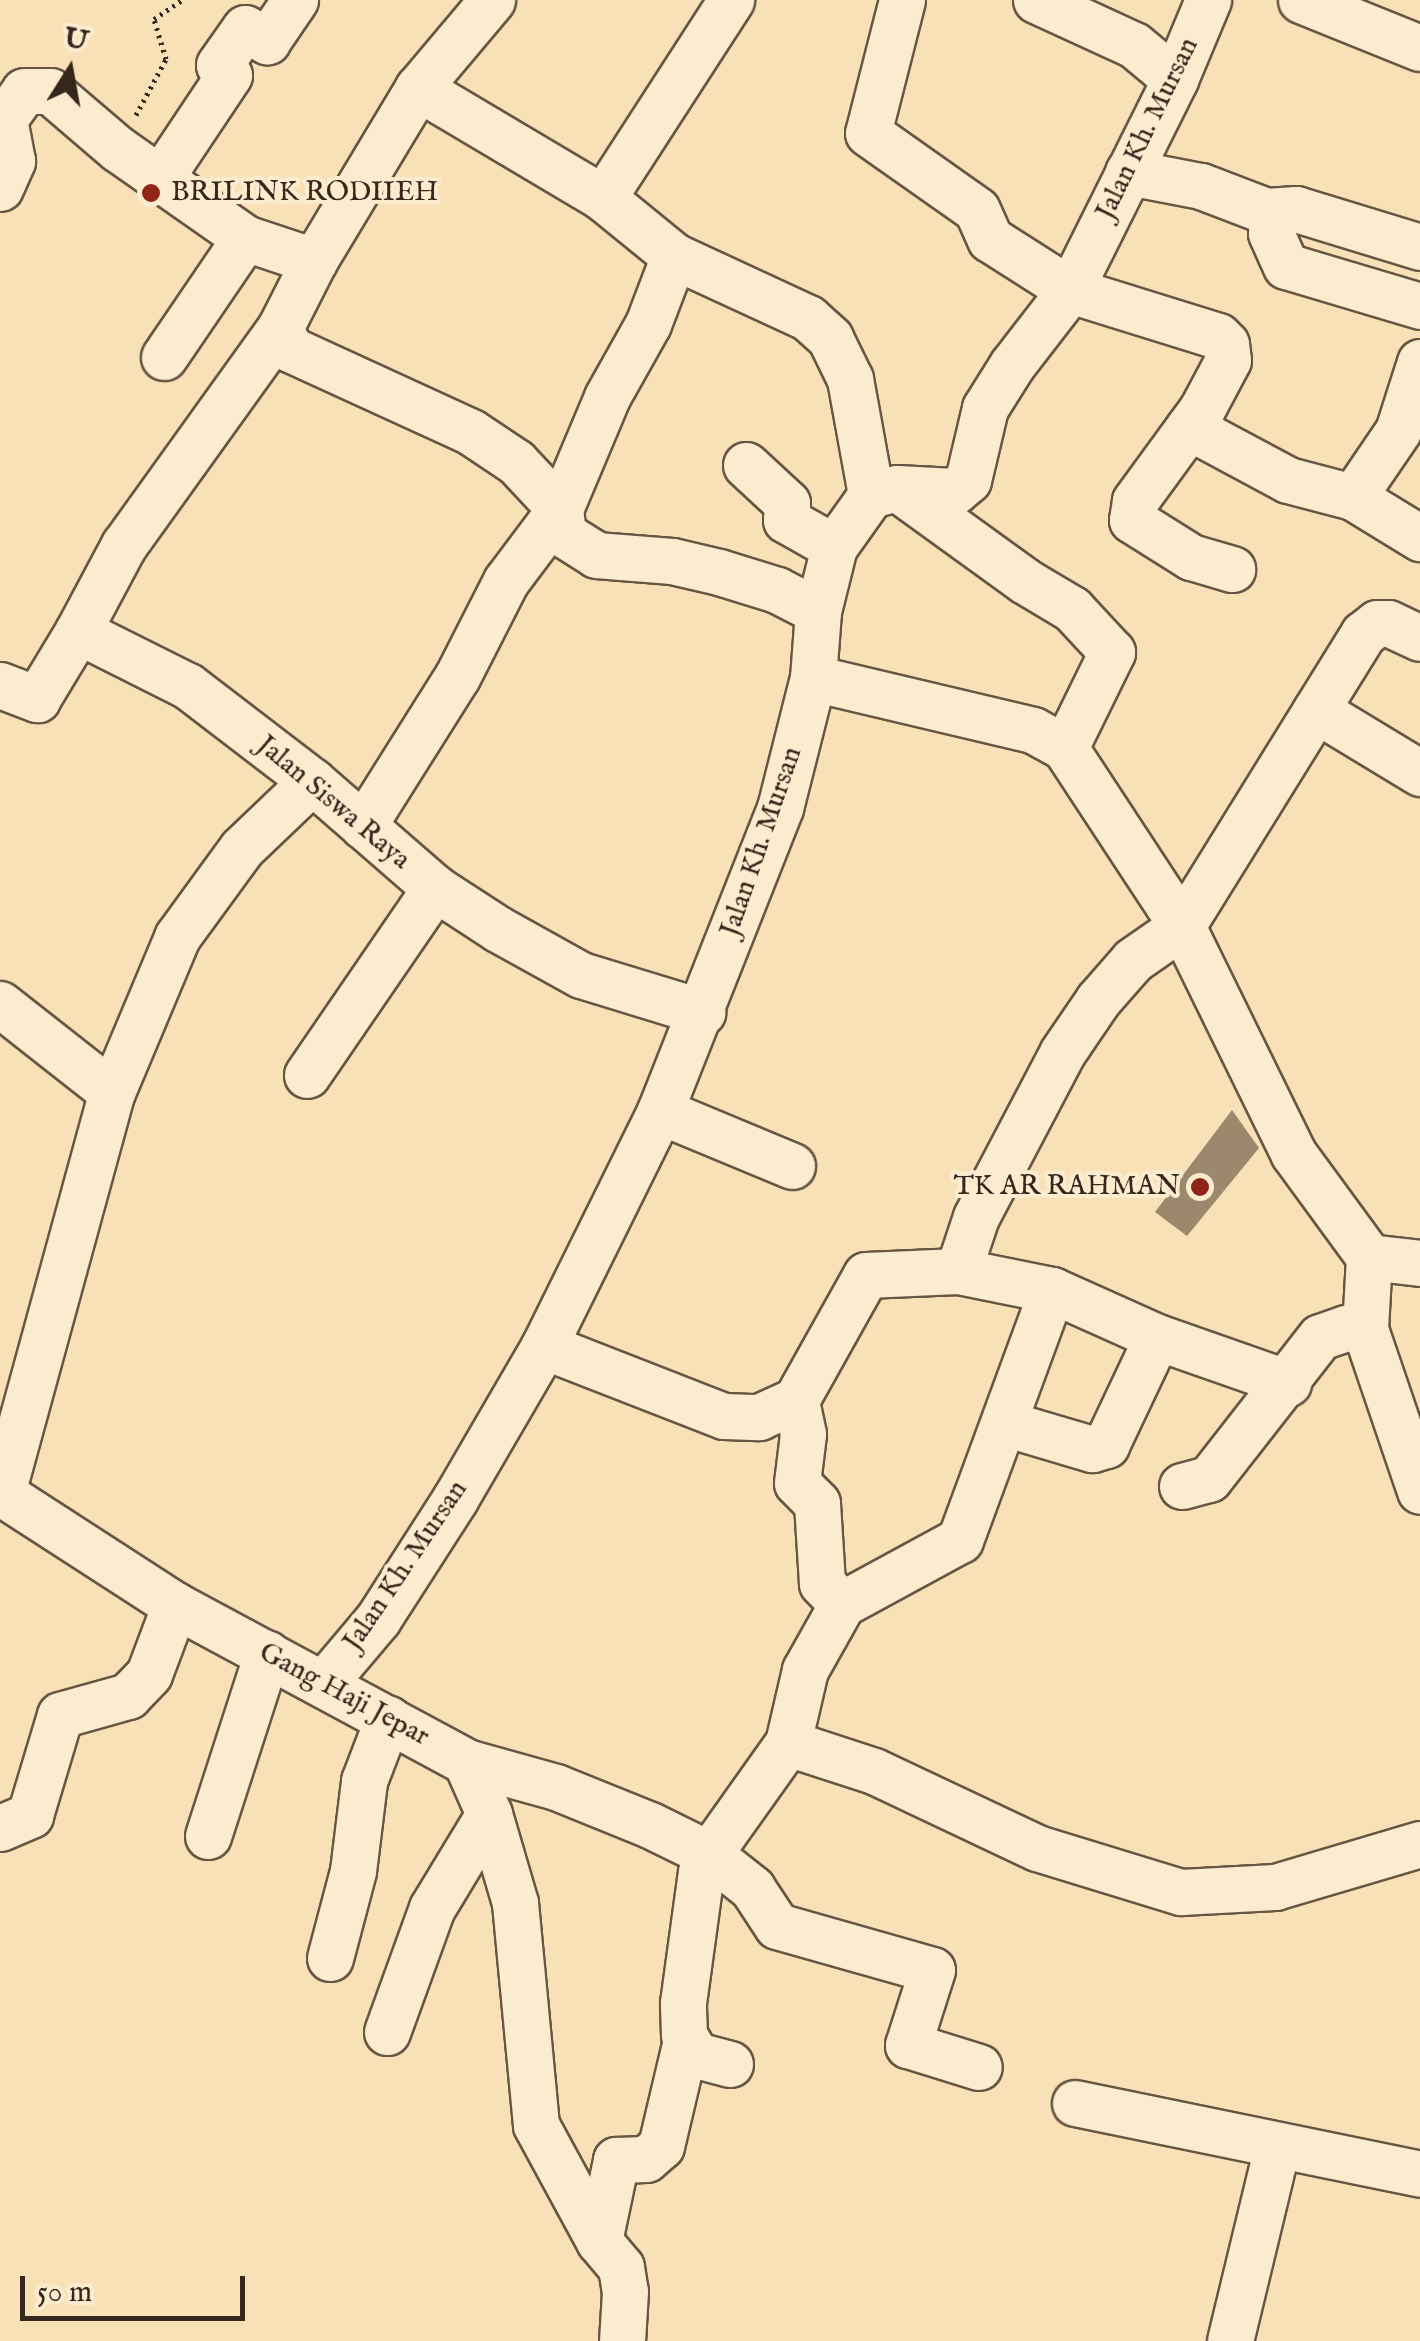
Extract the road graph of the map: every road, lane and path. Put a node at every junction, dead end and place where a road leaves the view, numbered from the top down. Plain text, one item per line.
1 (182, 0) edge
2 (295, 0) edge
3 (492, 0) edge
4 (731, 0) edge
5 (902, 0) edge
6 (1208, 0) edge
7 (1301, 0) edge
8 (1043, 2) edge
9 (1420, 48) edge
10 (1175, 79) junction
11 (418, 88) junction
12 (118, 149) junction
13 (1128, 172) junction
14 (159, 180) junction
15 (0, 188) edge
16 (602, 198) junction
17 (1274, 212) junction
18 (245, 238) junction
19 (1420, 247) edge
20 (674, 256) junction
21 (314, 261) junction
22 (1070, 290) junction
23 (1420, 306) edge
24 (280, 328) junction
25 (164, 357) dead end
26 (1420, 362) edge
27 (1189, 427) junction
28 (746, 465) dead end
29 (884, 491) junction
30 (1353, 497) junction
31 (560, 508) junction
32 (1420, 538) edge
33 (834, 547) junction
34 (1232, 569) dead end
35 (818, 611) junction
36 (78, 630) junction
37 (1420, 638) edge
38 (812, 678) junction
39 (0, 685) edge
40 (1316, 710) junction
41 (1066, 748) junction
42 (1420, 773) edge
43 (312, 781) junction
44 (363, 826) junction
45 (435, 888) junction
46 (1182, 926) junction
47 (0, 1004) edge
48 (702, 1012) junction
49 (307, 1075) dead end
50 (112, 1092) junction
51 (660, 1111) junction
52 (792, 1166) dead end
53 (1369, 1257) junction
54 (1420, 1263) edge
55 (958, 1271) junction
56 (1052, 1290) junction
57 (1365, 1329) junction
58 (1157, 1337) junction
59 (544, 1346) junction
60 (1288, 1383) junction
61 (796, 1400) junction
62 (1004, 1423) junction
63 (1182, 1486) dead end
64 (1420, 1491) edge
65 (1, 1492) edge
66 (842, 1604) junction
67 (174, 1606) junction
68 (267, 1653) junction
69 (324, 1682) junction
70 (388, 1718) junction
71 (788, 1744) junction
72 (466, 1762) junction
73 (489, 1814) junction
74 (0, 1828) edge
75 (208, 1836) dead end
76 (1420, 1844) edge
77 (709, 1854) junction
78 (330, 1958) dead end
79 (387, 2032) dead end
80 (686, 2040) junction
81 (730, 2064) dead end
82 (979, 2066) dead end
83 (1074, 2104) dead end
84 (1277, 2146) junction
85 (1420, 2174) edge
86 (599, 2242) junction
87 (622, 2341) edge
88 (1230, 2341) edge

1 - 12 path
2 - 14 street
3 - 11 street
4 - 16 street
5 - 22 street
6 - 10 street, Jalan Kh. Mursan
7 - 9 street
8 - 10 street
10 - 13 street, Jalan Kh. Mursan
11 - 16 street
11 - 21 street
12 - 14 street
12 - 15 street
13 - 17 street
13 - 22 street, Jalan Kh. Mursan
14 - 18 street
16 - 20 street
17 - 19 street
17 - 23 street
18 - 21 street
18 - 25 street
20 - 29 street
20 - 31 street
21 - 24 street
22 - 27 street
22 - 29 street, Jalan Kh. Mursan
24 - 31 street
24 - 36 street
26 - 30 street
27 - 30 street
27 - 34 street
28 - 33 street
29 - 33 street, Jalan Kh. Mursan
29 - 41 street
30 - 32 street
31 - 35 street
31 - 44 street
33 - 35 street, Jalan Kh. Mursan
35 - 38 street, Jalan Kh. Mursan
36 - 39 street
36 - 43 street, Jalan Siswa Raya
37 - 40 street
38 - 41 street
38 - 48 street, Jalan Kh. Mursan
40 - 42 street
40 - 46 street
41 - 46 street
43 - 44 street, Jalan Siswa Raya
43 - 50 street
44 - 45 street, Jalan Siswa Raya
45 - 48 street, Jalan Siswa Raya
45 - 49 street
46 - 53 street
46 - 55 street
47 - 50 street
48 - 51 street, Jalan Kh. Mursan
50 - 65 street
51 - 52 street
51 - 59 street, Jalan Kh. Mursan
53 - 54 street
53 - 57 street
55 - 56 street
55 - 61 street
56 - 58 street
56 - 62 street
57 - 60 street
57 - 64 street
58 - 60 street
58 - 62 street
59 - 61 street
59 - 69 street, Jalan Kh. Mursan
60 - 63 street
61 - 66 street
62 - 66 street
65 - 67 street, Gang Haji Jepar
66 - 71 street
67 - 68 street, Gang Haji Jepar
67 - 74 street
68 - 69 street, Gang Haji Jepar
68 - 75 street
69 - 70 street, Gang Haji Jepar
70 - 72 street, Gang Haji Jepar
70 - 78 street
71 - 76 street
71 - 77 street
72 - 73 street
72 - 77 street, Gang Haji Jepar
73 - 79 street
73 - 86 street
77 - 80 street
77 - 82 street, Gang Haji Jepar
80 - 81 street
80 - 86 street
83 - 84 street
84 - 85 street
84 - 88 street
86 - 87 street

